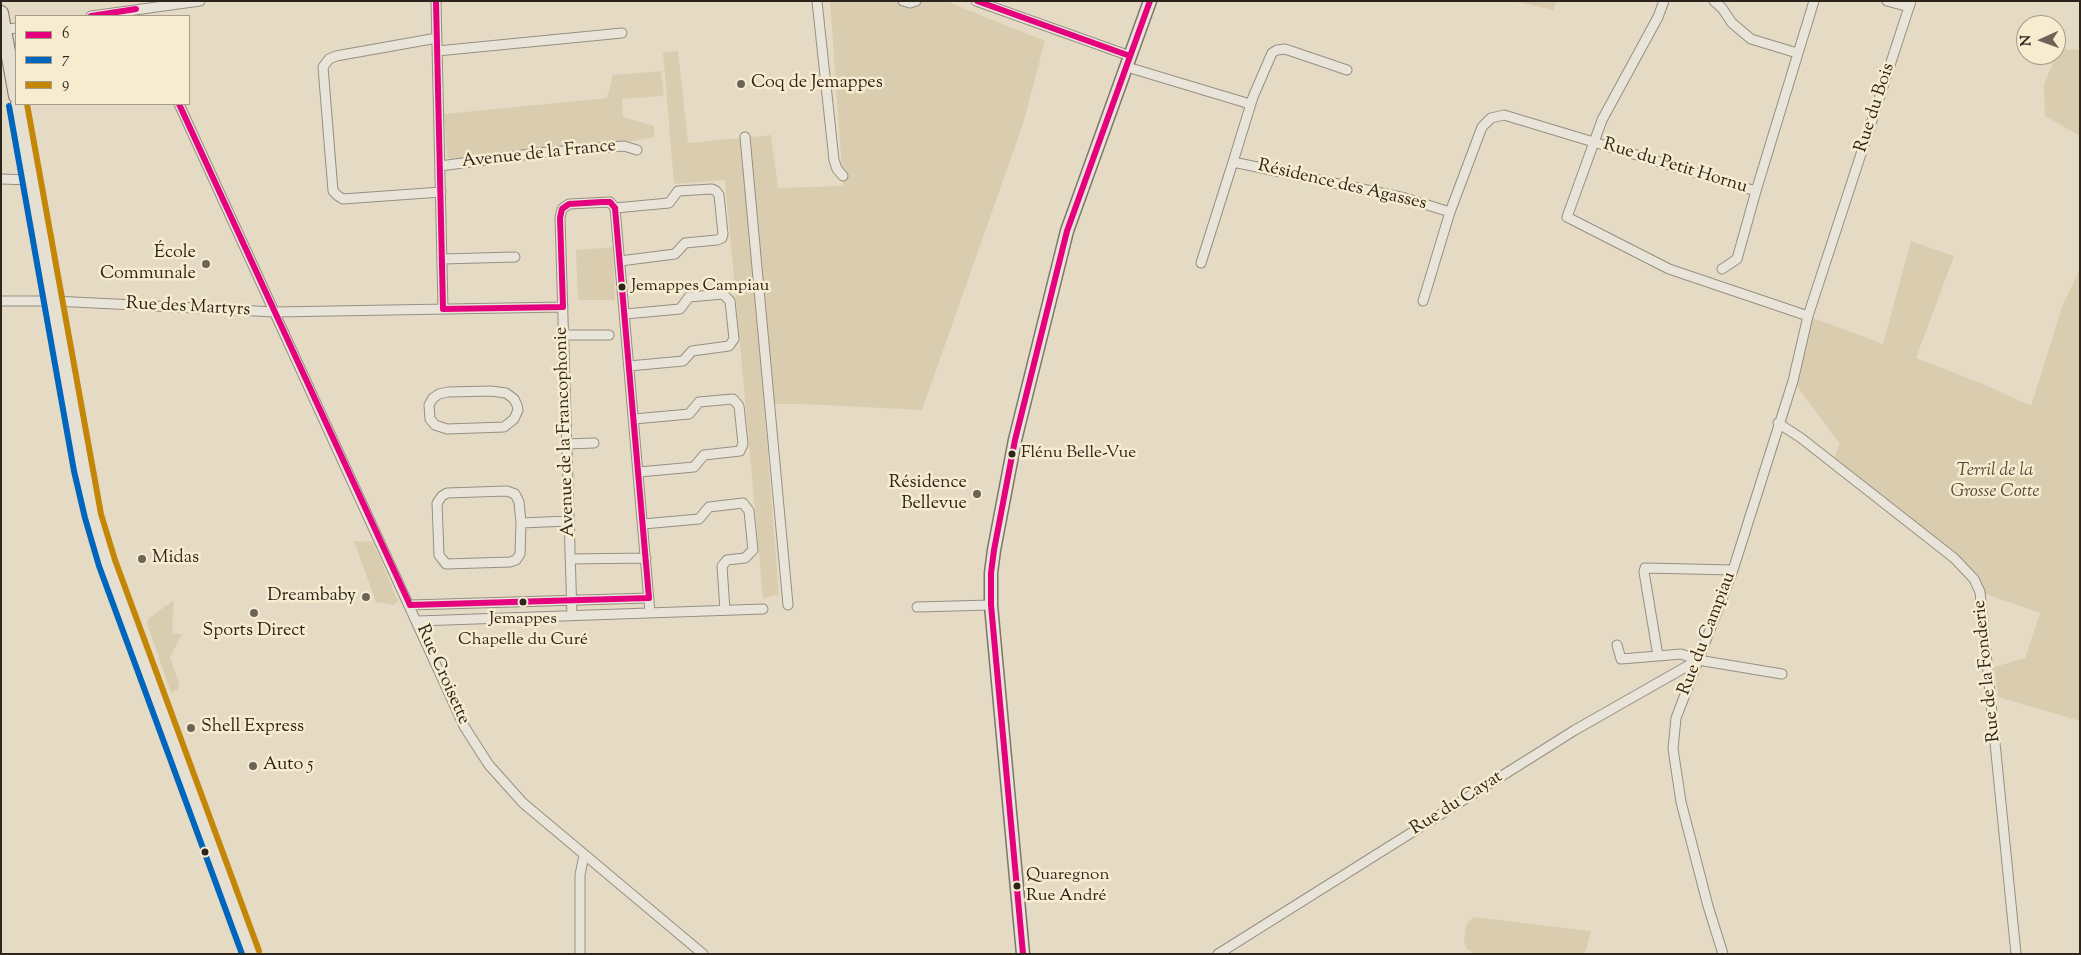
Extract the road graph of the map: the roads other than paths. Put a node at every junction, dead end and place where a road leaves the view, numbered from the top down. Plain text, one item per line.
1 (200, 1) edge
2 (436, 1) edge
3 (817, 1) edge
4 (903, 1) edge
5 (916, 1) edge
6 (976, 1) edge
7 (1150, 1) edge
8 (1664, 1) edge
9 (1714, 1) edge
10 (1814, 1) edge
11 (1887, 1) edge
12 (1910, 4) edge
13 (1, 13) edge
14 (138, 13) edge
15 (107, 15) edge
16 (7, 29) edge
17 (622, 33) dead end
18 (437, 38) junction
19 (437, 51) junction
20 (1797, 53) junction
21 (1128, 62) junction
22 (1347, 70) dead end
23 (15, 89) edge
24 (1250, 104) junction
25 (18, 105) edge
26 (179, 105) edge
27 (745, 136) dead end
28 (1595, 142) junction
29 (637, 150) dead end
30 (1233, 162) junction
31 (440, 166) junction
32 (843, 176) dead end
33 (1, 180) edge
34 (32, 180) junction
35 (1756, 191) junction
36 (441, 192) junction
37 (615, 208) junction
38 (1450, 212) junction
39 (1842, 214) joint
40 (515, 257) dead end
41 (443, 259) junction
42 (620, 261) junction
43 (1200, 263) dead end
44 (1722, 269) dead end
45 (1, 301) edge
46 (54, 301) junction
47 (1423, 301) dead end
48 (563, 307) junction
49 (444, 309) junction
50 (275, 312) junction
51 (625, 314) junction
52 (1808, 316) junction
53 (564, 335) junction
54 (609, 335) dead end
55 (629, 366) junction
56 (492, 391) joint
57 (634, 419) junction
58 (1778, 423) junction
59 (594, 443) dead end
60 (567, 444) junction
61 (639, 472) junction
62 (569, 521) junction
63 (521, 524) junction
64 (643, 524) junction
65 (646, 558) junction
66 (570, 559) junction
67 (1733, 570) junction
68 (649, 598) junction
69 (571, 600) junction
70 (410, 605) junction
71 (992, 605) junction
72 (788, 606) dead end
73 (917, 607) dead end
74 (763, 609) dead end
75 (725, 610) junction
76 (650, 613) junction
77 (572, 616) junction
78 (418, 621) junction
79 (1617, 645) dead end
80 (1658, 656) junction
81 (1698, 660) junction
82 (1782, 674) dead end
83 (584, 854) junction
84 (251, 954) edge
85 (580, 954) edge
86 (703, 954) edge
87 (1023, 954) edge
88 (1218, 954) edge
89 (1723, 954) edge
90 (2016, 954) edge

1 - 14 street
2 - 18 street
3 - 32 street
4 - 5 street
6 - 21 street
7 - 21 street
8 - 28 street
9 - 20 street
10 - 20 street, Rue du Petit Hornu
11 - 12 street
12 - 39 street, Rue du Bois
13 - 16 main road
14 - 15 street
16 - 23 main road
17 - 19 street
18 - 19 street
18 - 36 street
19 - 31 street
20 - 35 street, Rue du Petit Hornu
21 - 24 street
21 - 71 street
22 - 24 street, Résidence des Agasses
24 - 30 street, Résidence des Agasses
25 - 34 main road
26 - 50 street, Rue Croisette
27 - 72 street
28 - 35 street, Rue du Petit Hornu
28 - 38 street, Résidence des Agasses
28 - 52 street
29 - 31 street, Avenue de la France
30 - 38 street, Résidence des Agasses
30 - 43 street, Résidence des Agasses
31 - 36 street
33 - 34 street
34 - 46 main road
35 - 44 street, Rue du Petit Hornu
36 - 41 street
37 - 42 street
37 - 42 street
37 - 48 street, Avenue de la Francophonie
38 - 47 street, Résidence des Agasses
39 - 52 street, Rue du Campiau
40 - 41 street
41 - 49 street
42 - 51 street
45 - 46 street, Rue des Martyrs
46 - 50 street, Rue des Martyrs
46 - 84 main road
48 - 49 street, Rue des Martyrs
48 - 53 street, Avenue de la Francophonie
49 - 50 street, Rue des Martyrs
50 - 70 street, Rue Croisette
51 - 55 street
51 - 55 street
52 - 58 street, Rue du Campiau
53 - 54 street
53 - 60 street, Avenue de la Francophonie
55 - 57 street
56 - 56 street
57 - 61 street
57 - 61 street
58 - 67 street, Rue du Campiau
58 - 90 street, Rue de la Fonderie
59 - 60 street
60 - 62 street, Avenue de la Francophonie
61 - 64 street
62 - 63 street
62 - 66 street, Avenue de la Francophonie
63 - 63 street
64 - 65 street
64 - 75 street
65 - 66 street
65 - 68 street
66 - 69 street, Avenue de la Francophonie
67 - 80 street
67 - 81 street, Rue du Campiau
68 - 69 street
68 - 76 street
69 - 70 street
69 - 77 street, Avenue de la Francophonie
70 - 78 street, Rue Croisette
71 - 73 street
71 - 87 street
74 - 75 street
75 - 76 street
76 - 77 street
77 - 78 street
78 - 83 street, Rue Croisette
79 - 80 street
80 - 81 street
81 - 82 street
81 - 88 street, Rue du Cayat
81 - 89 street, Rue du Campiau
83 - 85 street
83 - 86 street, Rue Croisette

